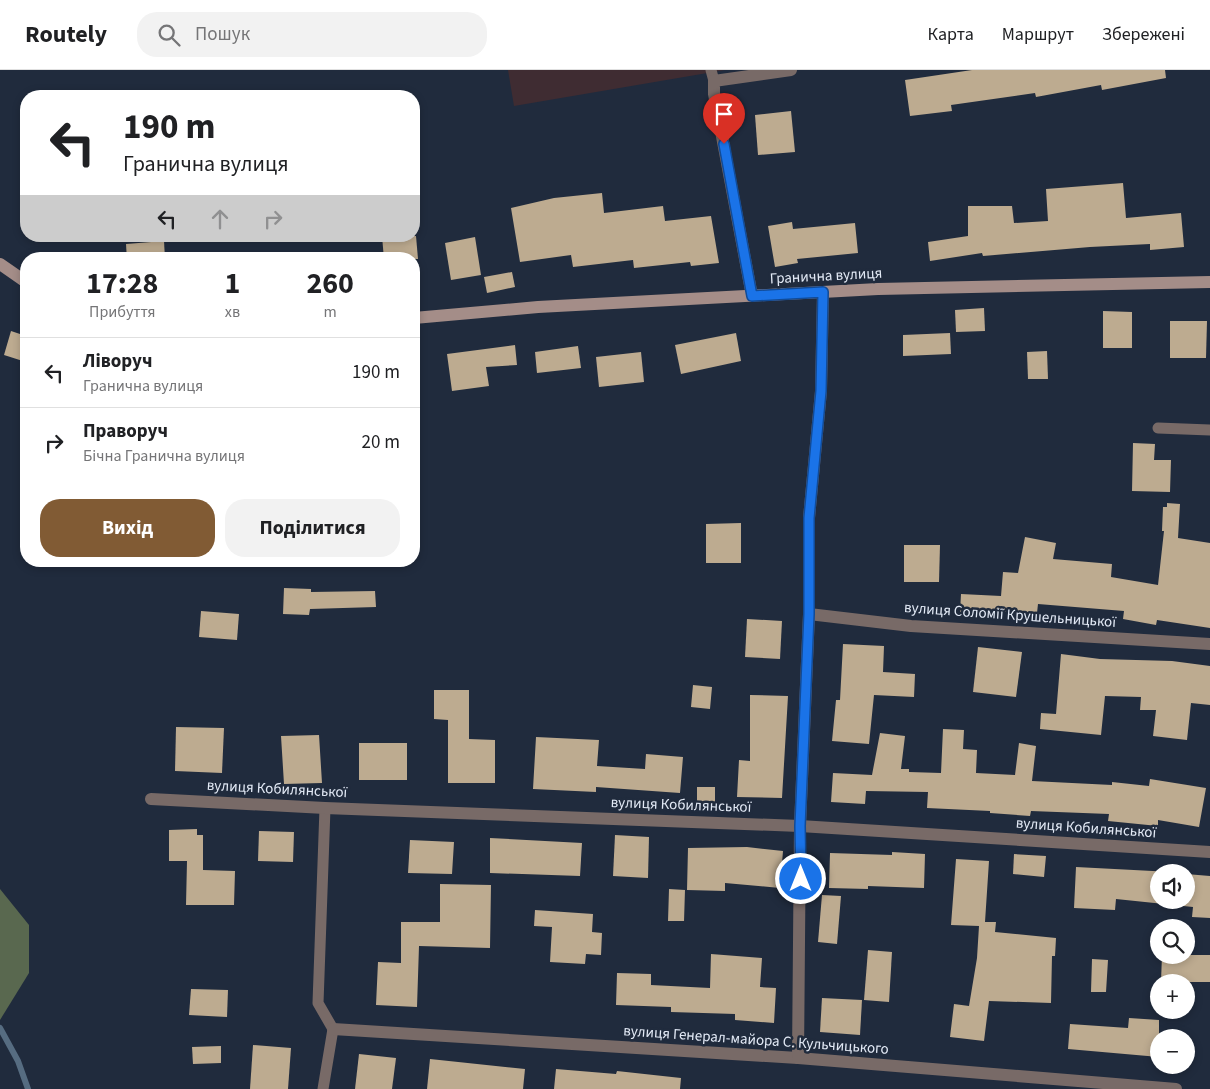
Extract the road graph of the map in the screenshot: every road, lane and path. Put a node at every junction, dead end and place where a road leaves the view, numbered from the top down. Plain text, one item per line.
1 (791, 70) edge
2 (712, 76) edge
3 (0, 264) edge
4 (20, 278) edge
5 (1210, 282) edge
6 (823, 292) junction
7 (752, 296) junction
8 (420, 317) edge
9 (1158, 428) dead end
10 (1210, 430) edge
11 (809, 614) junction
12 (1210, 644) edge
13 (151, 799) dead end
14 (325, 808) junction
15 (800, 826) junction
16 (1210, 852) edge
17 (333, 1029) junction
18 (798, 1058) junction
19 (323, 1089) edge
20 (1176, 1089) edge

1 - 2 street
2 - 7 street
3 - 4 street
5 - 6 street, Гранична вулиця
6 - 7 street, Гранична вулиця
6 - 11 street
7 - 8 street, Гранична вулиця
9 - 10 lane
11 - 12 street, вулиця Соломії Крушельницької
11 - 15 street
13 - 14 street, вулиця Кобилянської
14 - 15 street, вулиця Кобилянської
14 - 17 lane
15 - 16 street, вулиця Кобилянської
15 - 18 street
17 - 18 street, вулиця Генерал-майора С. Кульчицького
17 - 19 lane
18 - 20 street, вулиця Генерал-майора С. Кульчицького

